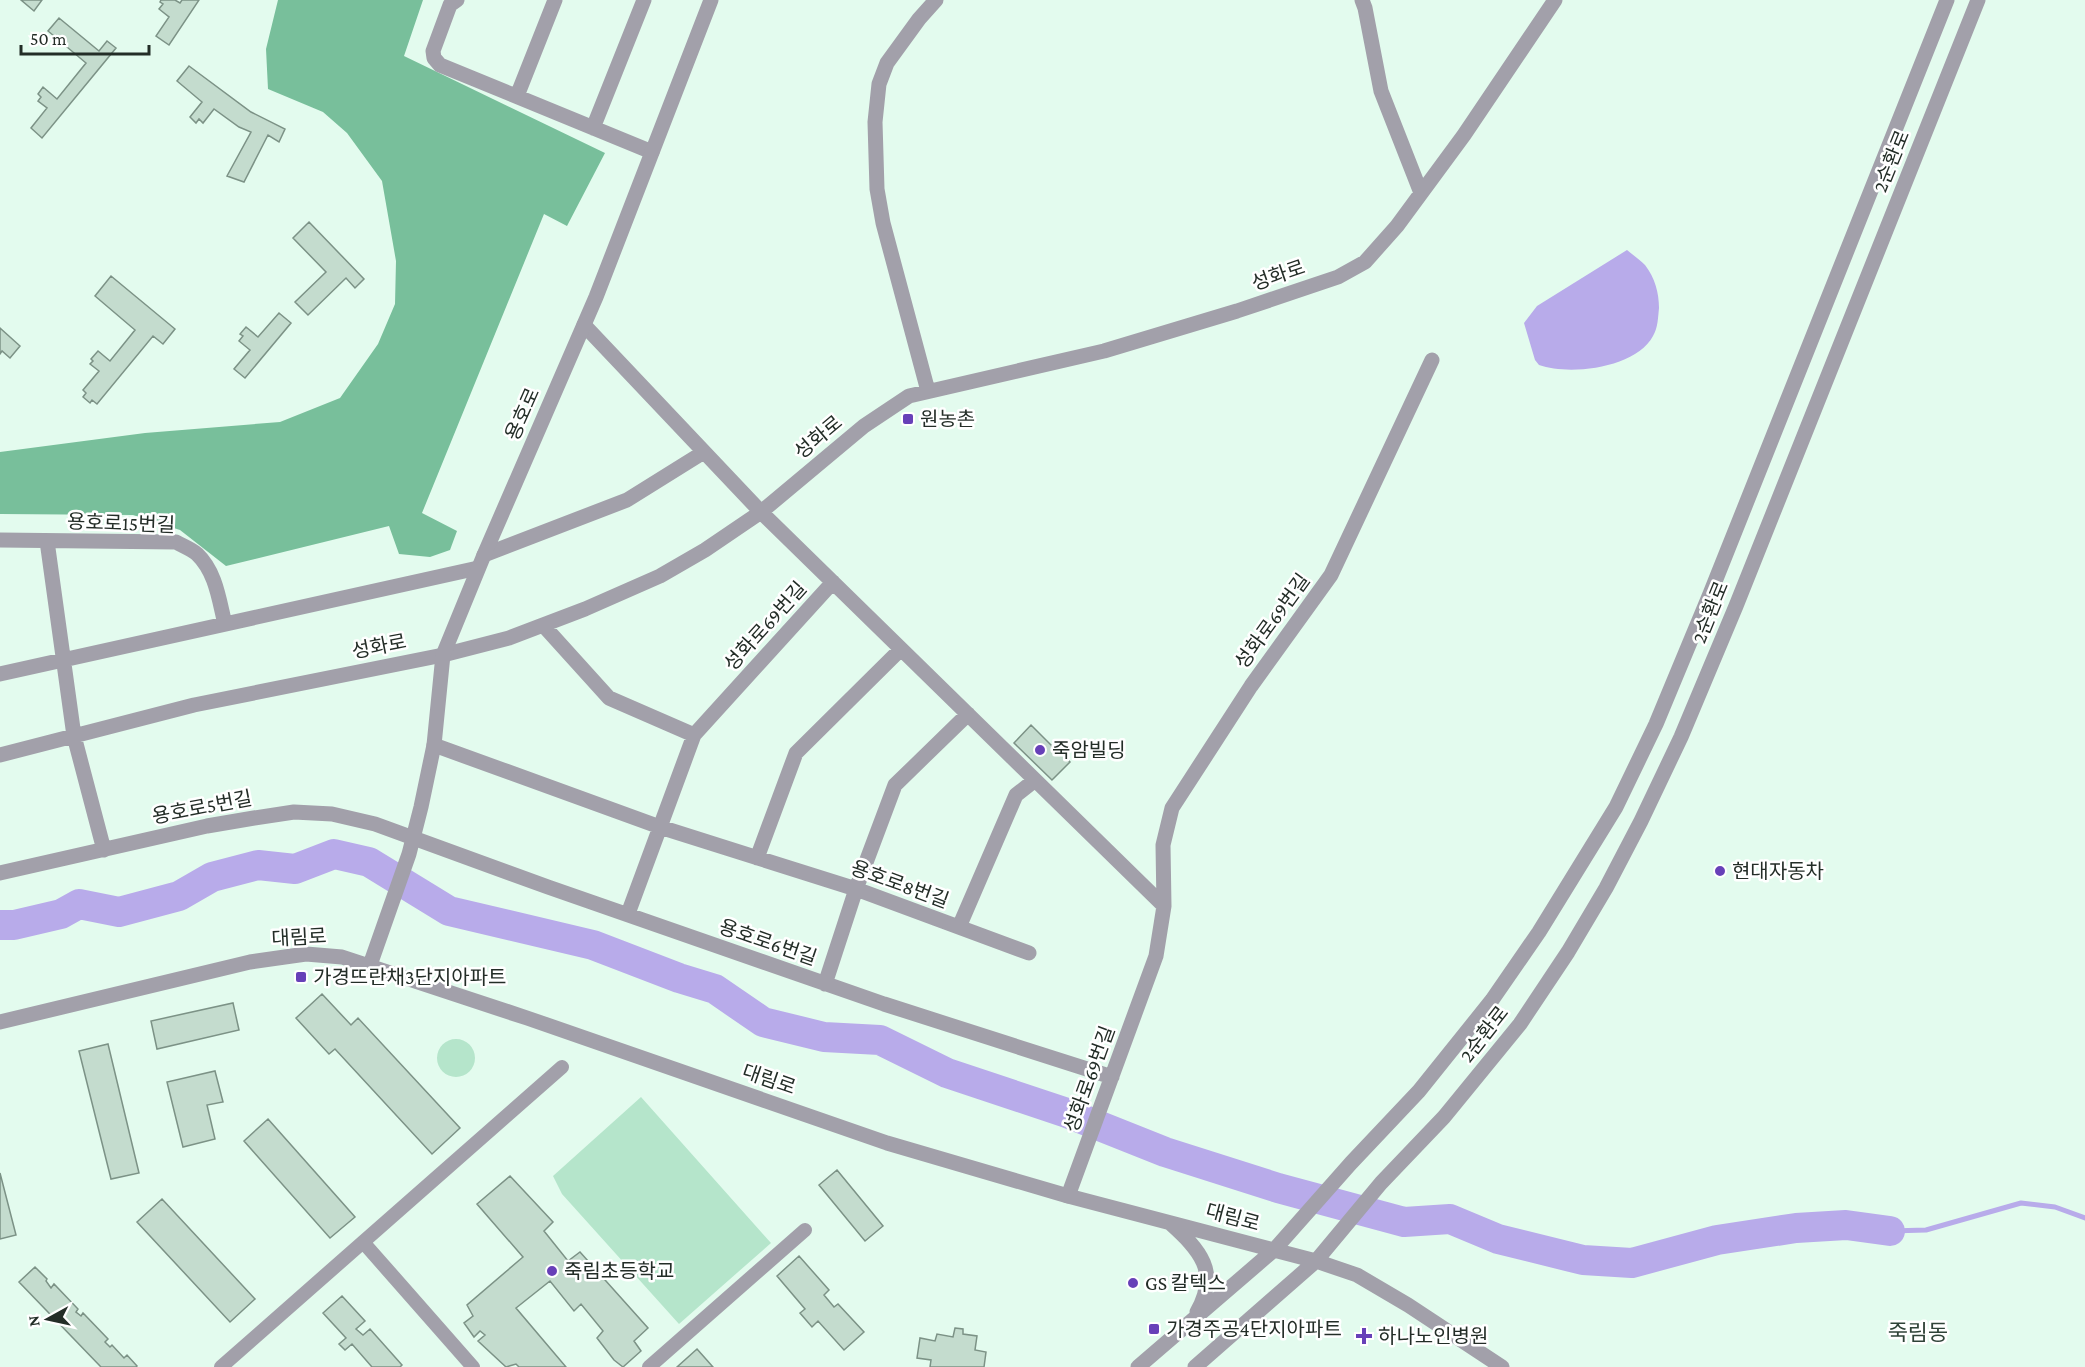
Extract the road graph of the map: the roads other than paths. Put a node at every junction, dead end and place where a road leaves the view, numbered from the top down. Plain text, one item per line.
1 (457, 0) edge
2 (555, 0) edge
3 (644, 0) edge
4 (711, 0) edge
5 (936, 0) edge
6 (1362, 0) edge
7 (1555, 0) edge
8 (1947, 0) edge
9 (1978, 0) edge
10 (517, 96) junction
11 (593, 128) junction
12 (652, 152) junction
13 (1421, 193) junction
14 (584, 325) junction
15 (1432, 360) dead end
16 (928, 391) junction
17 (704, 452) junction
18 (761, 512) junction
19 (0, 540) edge
20 (47, 541) junction
21 (481, 562) junction
22 (833, 582) junction
23 (225, 624) junction
24 (543, 625) junction
25 (902, 649) junction
26 (443, 654) junction
27 (63, 660) junction
28 (0, 674) edge
29 (968, 714) junction
30 (694, 735) junction
31 (74, 736) junction
32 (434, 745) junction
33 (0, 755) edge
34 (1035, 780) junction
35 (660, 827) junction
36 (413, 838) junction
37 (104, 850) junction
38 (757, 858) junction
39 (0, 873) edge
40 (855, 889) junction
41 (1164, 906) junction
42 (629, 911) dead end
43 (959, 927) junction
44 (1029, 952) dead end
45 (370, 965) junction
46 (825, 984) junction
47 (0, 1022) edge
48 (562, 1067) dead end
49 (1112, 1077) junction
50 (1068, 1196) junction
51 (1167, 1221) junction
52 (805, 1230) dead end
53 (363, 1242) junction
54 (1274, 1250) junction
55 (1316, 1261) junction
56 (1193, 1320) junction
57 (221, 1367) edge
58 (473, 1367) edge
59 (649, 1367) edge
60 (1138, 1367) edge
61 (1195, 1367) edge
62 (1502, 1367) edge

1 - 10 street
2 - 10 street
3 - 11 street
4 - 12 street, 용호로
5 - 16 street
6 - 13 street
7 - 13 street, 성화로
8 - 54 street, 2순환로
9 - 55 street, 2순환로
10 - 11 street
11 - 12 street
12 - 14 street, 용호로
13 - 16 street, 성화로
14 - 17 street, 성화로69번길
14 - 21 street, 용호로
15 - 41 street, 성화로69번길
16 - 18 street, 성화로
17 - 18 street, 성화로69번길
17 - 21 street
18 - 22 street, 성화로69번길
18 - 24 street, 성화로
19 - 20 street, 용호로15번길
20 - 23 street, 용호로15번길
20 - 27 street
21 - 23 street
21 - 26 street, 용호로
22 - 25 street, 성화로69번길
22 - 30 street, 성화로69번길
23 - 27 street
24 - 26 street, 성화로
24 - 30 street
25 - 29 street, 성화로69번길
25 - 38 street
26 - 31 street, 성화로
26 - 32 street, 용호로
27 - 28 street
27 - 31 street
29 - 34 street, 성화로69번길
29 - 40 street
30 - 35 street
31 - 33 street, 성화로
31 - 37 street
32 - 35 street, 용호로8번길
32 - 36 street, 용호로
34 - 41 street, 성화로69번길
34 - 43 street
35 - 38 street, 용호로8번길
35 - 42 street
36 - 37 street, 용호로5번길
36 - 45 street, 용호로
36 - 46 street, 용호로6번길
37 - 39 street, 용호로5번길
38 - 40 street, 용호로8번길
40 - 43 street, 용호로8번길
40 - 46 street
41 - 49 street, 성화로69번길
43 - 44 street, 용호로8번길
45 - 47 street, 대림로
45 - 50 street, 대림로
46 - 49 street, 용호로6번길
48 - 53 street
49 - 50 street, 성화로69번길
50 - 51 street, 대림로
51 - 54 street, 대림로
51 - 56 street
52 - 59 street
53 - 57 street
53 - 58 street
54 - 55 street, 대림로
54 - 56 street
55 - 61 street
55 - 62 street, 대림로
56 - 60 street

